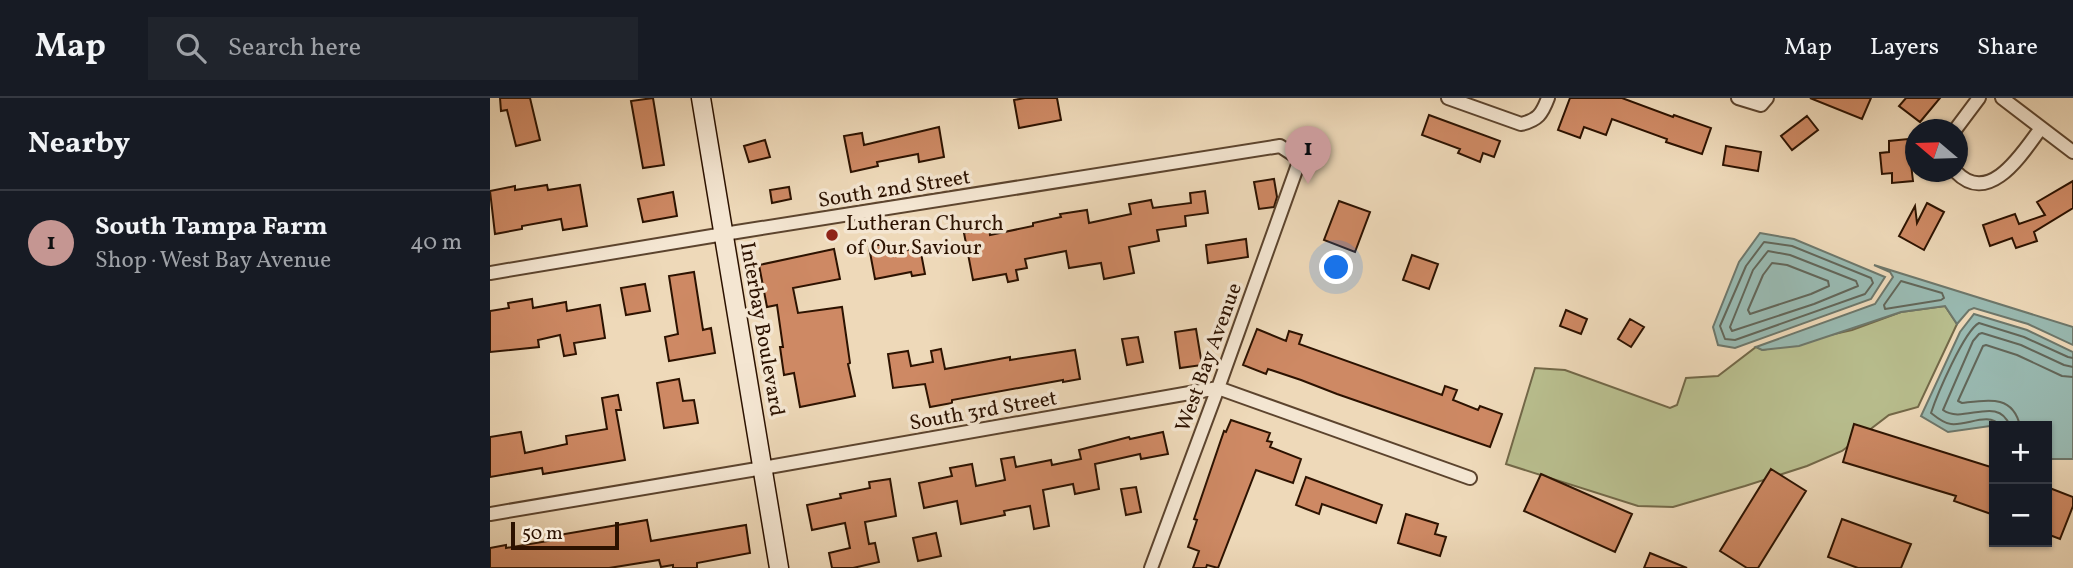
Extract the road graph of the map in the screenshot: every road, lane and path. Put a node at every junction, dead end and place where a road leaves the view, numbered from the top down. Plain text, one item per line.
1 (701, 98) edge
2 (1448, 98) edge
3 (1548, 98) edge
4 (1738, 98) edge
5 (1767, 98) edge
6 (1979, 98) edge
7 (2002, 98) edge
8 (1963, 119) edge
9 (2041, 128) junction
10 (2073, 152) edge
11 (1300, 159) joint
12 (1968, 179) edge
13 (724, 234) junction
14 (490, 273) edge
15 (1219, 388) junction
16 (763, 468) junction
17 (1471, 478) dead end
18 (490, 513) edge
19 (779, 568) edge
20 (1151, 568) edge

1 - 13 street, Interbay Boulevard
2 - 3 street
4 - 5 street
6 - 8 street
7 - 9 street
9 - 10 street
9 - 12 street
11 - 13 street, South 2nd Street
11 - 15 street, West Bay Avenue
13 - 14 street, South 2nd Street
13 - 16 street, Interbay Boulevard
15 - 16 street, South 3rd Street
15 - 17 street, South 3rd Street
15 - 20 street, West Bay Avenue
16 - 18 street, South 3rd Street
16 - 19 street, Interbay Boulevard

